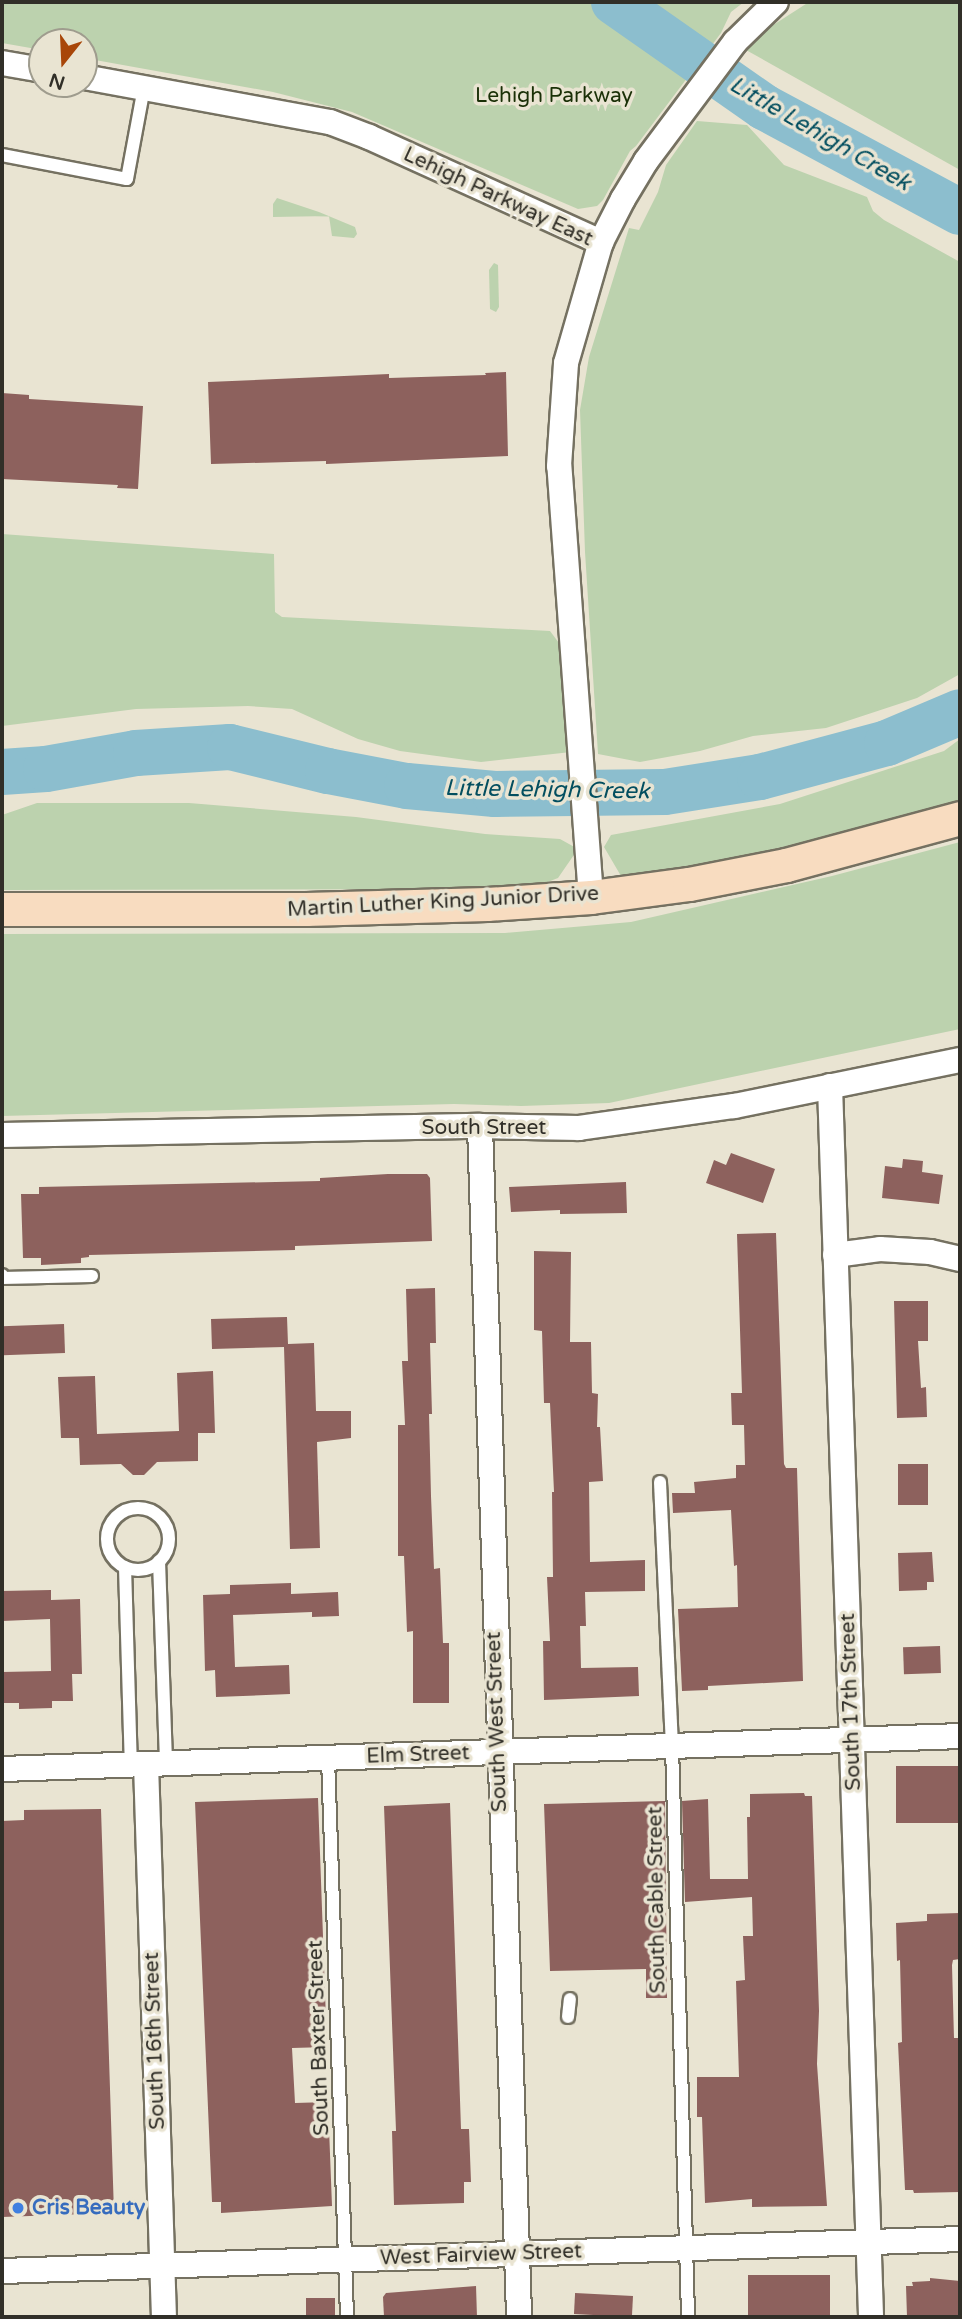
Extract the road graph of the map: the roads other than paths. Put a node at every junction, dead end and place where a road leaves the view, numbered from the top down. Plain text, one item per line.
1 (776, 2) edge
2 (2, 63) edge
3 (28, 67) edge
4 (98, 79) edge
5 (144, 87) junction
6 (2, 155) edge
7 (601, 242) junction
8 (960, 818) edge
9 (592, 897) junction
10 (2, 909) edge
11 (960, 1060) edge
12 (830, 1086) junction
13 (480, 1126) junction
14 (2, 1135) edge
15 (835, 1255) junction
16 (960, 1259) edge
17 (2, 1275) edge
18 (92, 1276) dead end
19 (660, 1482) dead end
20 (159, 1561) junction
21 (125, 1567) junction
22 (960, 1736) edge
23 (853, 1740) junction
24 (672, 1746) junction
25 (498, 1752) junction
26 (328, 1758) junction
27 (147, 1764) junction
28 (2, 1769) edge
29 (570, 1999) dead end
30 (568, 2017) dead end
31 (960, 2239) edge
32 (868, 2242) junction
33 (685, 2248) junction
34 (517, 2253) junction
35 (345, 2259) junction
36 (163, 2266) junction
37 (2, 2271) edge
38 (164, 2317) edge
39 (347, 2317) edge
40 (519, 2317) edge
41 (688, 2317) edge
42 (871, 2317) edge

1 - 7 street
2 - 3 street
4 - 5 street, Lehigh Parkway East
5 - 6 lane
5 - 7 street, Lehigh Parkway East
7 - 9 street, Lehigh Parkway East
8 - 9 main road, Martin Luther King Junior Drive
9 - 10 main road, Martin Luther King Junior Drive
11 - 12 street, South Street
12 - 13 street, South Street
12 - 15 street, South 17th Street
13 - 14 street, South Street
13 - 25 street, South West Street
15 - 16 street
15 - 23 street, South 17th Street
17 - 18 lane
19 - 24 lane, South Cable Street
20 - 21 lane
20 - 21 lane
20 - 27 lane
21 - 27 lane
22 - 23 street, Elm Street
23 - 24 street, Elm Street
23 - 32 street, South 17th Street
24 - 25 street, Elm Street
24 - 33 lane, South Cable Street
25 - 26 street, Elm Street
25 - 34 street, South West Street
26 - 27 street, Elm Street
26 - 35 lane, South Baxter Street
27 - 28 street, Elm Street
27 - 36 street, South 16th Street
29 - 30 lane
31 - 32 street, West Fairview Street
32 - 33 street, West Fairview Street
32 - 42 street, South 17th Street
33 - 34 street, West Fairview Street
33 - 41 lane, South Cable Street
34 - 35 street, West Fairview Street
34 - 40 street, South West Street
35 - 36 street, West Fairview Street
35 - 39 lane, South Baxter Street
36 - 37 street, West Fairview Street
36 - 38 street, South 16th Street

